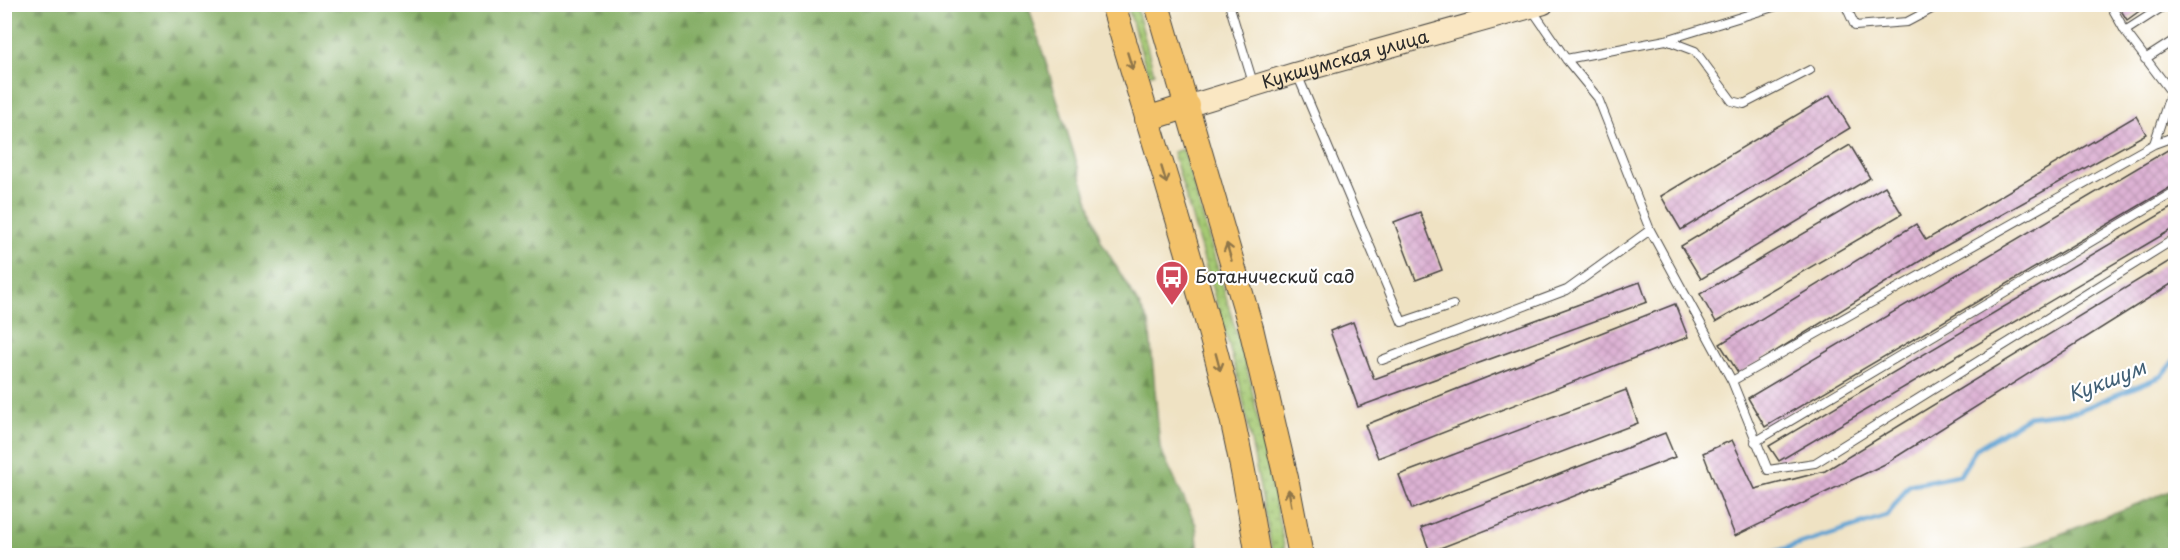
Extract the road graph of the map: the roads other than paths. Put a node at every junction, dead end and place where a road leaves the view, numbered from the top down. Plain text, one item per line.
1 (1113, 4) edge
2 (1157, 4) edge
3 (1229, 4) edge
4 (1783, 4) edge
5 (1845, 4) edge
6 (1941, 4) edge
7 (2110, 4) edge
8 (2167, 4) edge
9 (1537, 6) edge
10 (2125, 31) junction
11 (1666, 39) junction
12 (2175, 39) edge
13 (1566, 59) junction
14 (2145, 59) junction
15 (1810, 70) dead end
16 (1296, 73) junction
17 (1254, 86) junction
18 (2173, 90) edge
19 (1188, 106) junction
20 (1147, 119) junction
21 (2175, 136) edge
22 (2154, 144) junction
23 (2175, 190) edge
24 (1650, 230) junction
25 (2175, 237) edge
26 (1453, 304) dead end
27 (1382, 360) dead end
28 (1732, 381) junction
29 (1755, 442) junction
30 (1258, 555) edge
31 (1300, 555) edge

1 -> 20 main road
2 - 19 main road
3 - 17 lane
4 - 11 lane
5 - 6 lane
7 - 10 lane
8 - 10 lane
9 - 13 lane
9 - 16 street, Кукшумская улица
10 - 14 lane
11 - 13 lane
11 - 15 lane
12 - 14 lane
13 - 24 lane
14 - 18 lane
16 - 17 street, Кукшумская улица
16 - 26 lane
17 - 19 street, Кукшумская улица
18 - 22 lane
19 - 20 main road, Кукшумская улица
31 -> 19 main road
20 -> 30 main road
21 - 22 lane
22 - 28 lane
23 - 29 lane
24 - 27 lane
24 - 28 lane
25 - 29 lane
28 - 29 lane

